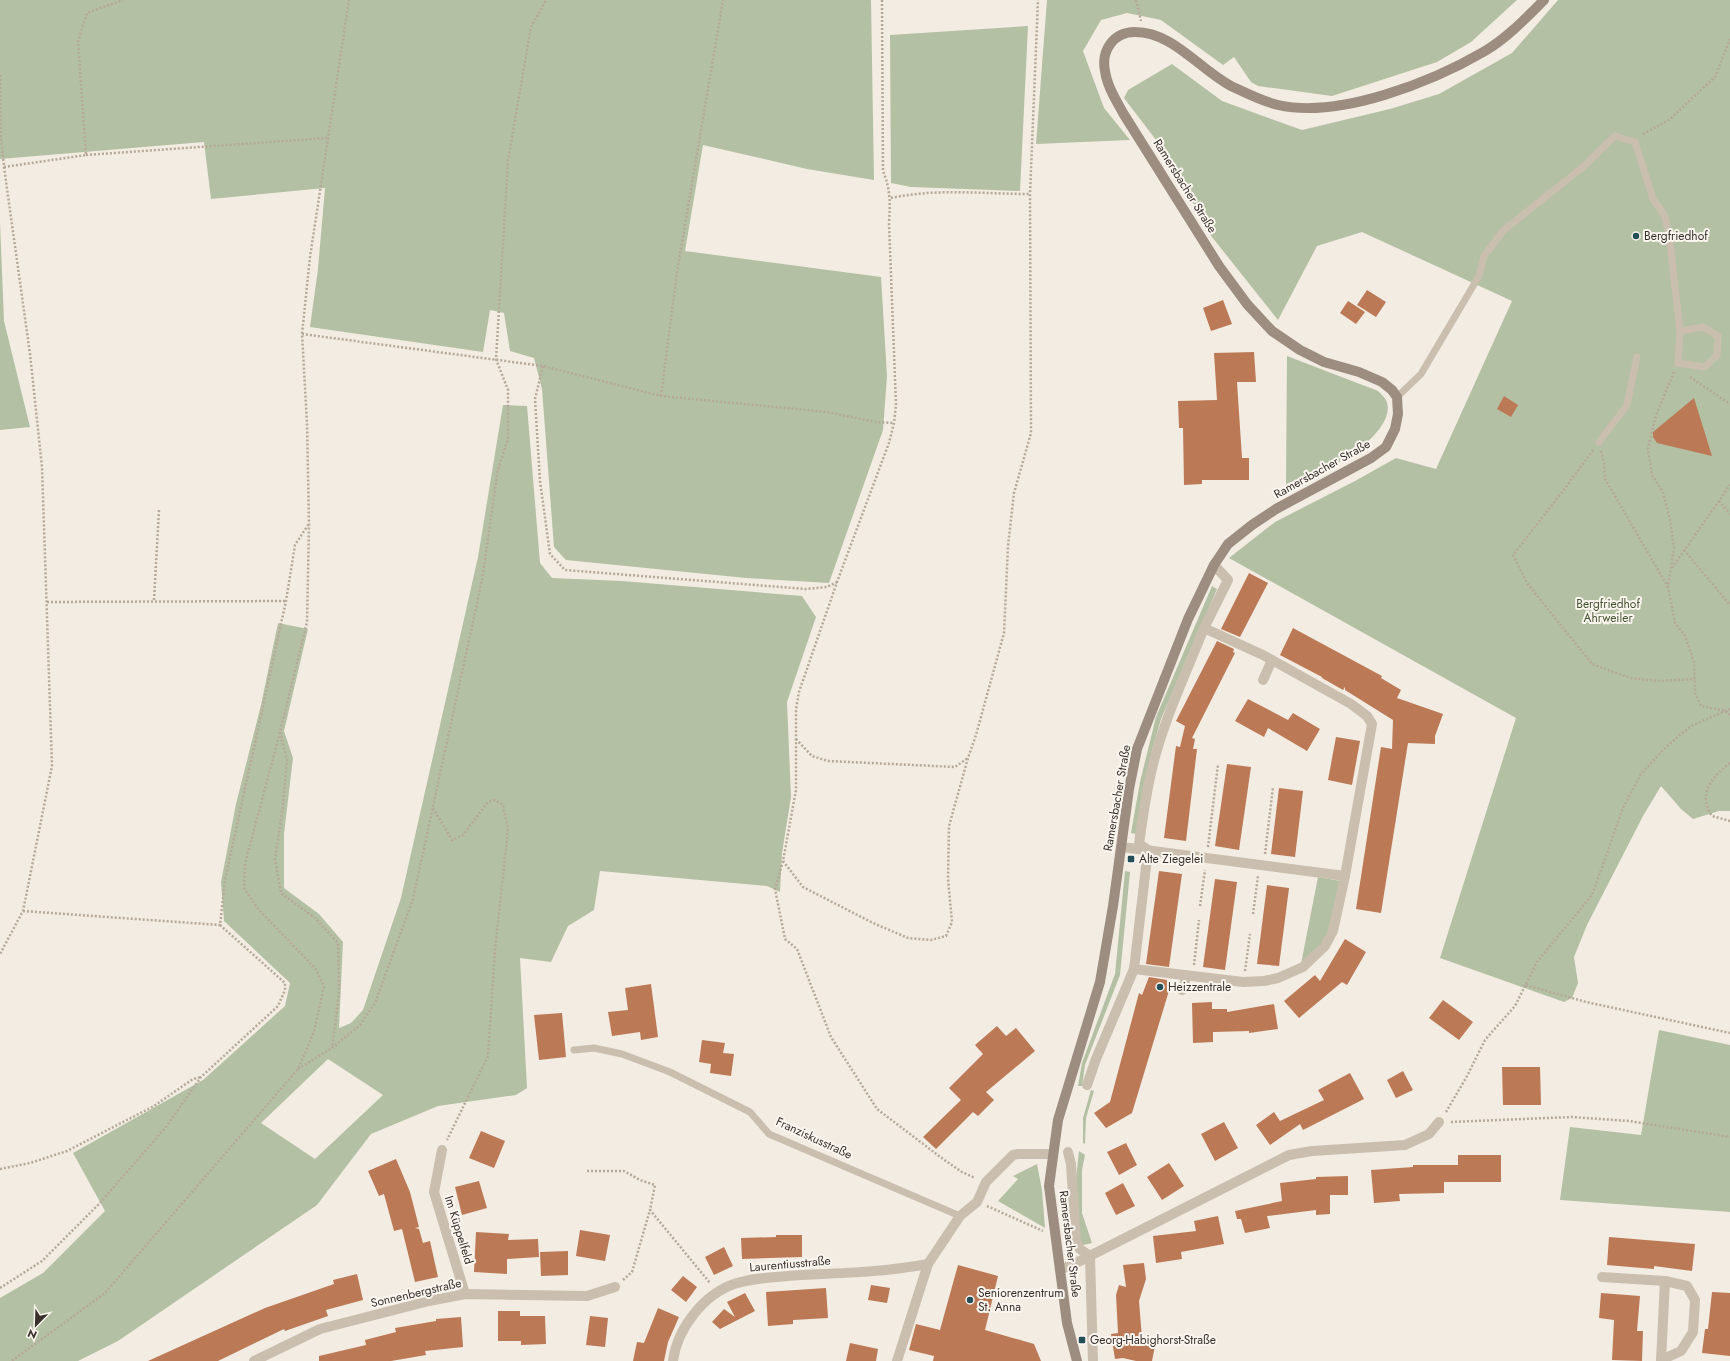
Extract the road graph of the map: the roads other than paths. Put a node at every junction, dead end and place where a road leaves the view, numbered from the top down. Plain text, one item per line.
1 (1544, 0) edge
2 (1680, 331) junction
3 (1637, 357) dead end
4 (1397, 397) junction
5 (1598, 442) road end
6 (1214, 565) junction
7 (1204, 628) junction
8 (1272, 660) junction
9 (1264, 680) dead end
10 (1122, 847) junction
11 (1148, 850) junction
12 (1344, 876) junction
13 (1134, 969) junction
14 (1189, 976) junction
15 (1182, 990) dead end
16 (574, 1050) dead end
17 (1087, 1085) dead end
18 (1439, 1122) road end
19 (442, 1150) road end
20 (1068, 1152) dead end
21 (1052, 1154) junction
22 (960, 1216) junction
23 (1090, 1256) junction
24 (928, 1264) junction
25 (1060, 1269) junction
26 (1602, 1277) dead end
27 (1665, 1281) junction
28 (615, 1287) road end
29 (465, 1294) junction
30 (254, 1361) edge
31 (673, 1361) edge
32 (897, 1361) edge
33 (1077, 1361) edge
34 (1093, 1361) edge
35 (1661, 1361) edge

1 - 4 main road, Ramersbacher Straße
2 - 2 lane
2 - 4 lane
3 - 5 lane
4 - 6 main road, Ramersbacher Straße
6 - 7 street
6 - 10 main road, Ramersbacher Straße
7 - 8 street
7 - 11 street
8 - 9 street
8 - 12 street
10 - 11 street
10 - 21 main road, Ramersbacher Straße
11 - 12 street
11 - 13 street
12 - 14 street
13 - 14 street
13 - 17 street
14 - 15 street
16 - 22 lane, Franziskusstraße
18 - 23 street
19 - 29 street, Im Küppelfeld
20 - 23 street
21 - 22 street
21 - 25 main road, Ramersbacher Straße
22 - 24 street
23 - 25 street
23 - 34 street
24 - 31 street, Laurentiusstraße
24 - 32 street
25 - 33 main road, Ramersbacher Straße
26 - 27 street
27 - 35 street
27 - 35 street
28 - 29 street, Sonnenbergstraße
29 - 30 street, Sonnenbergstraße

